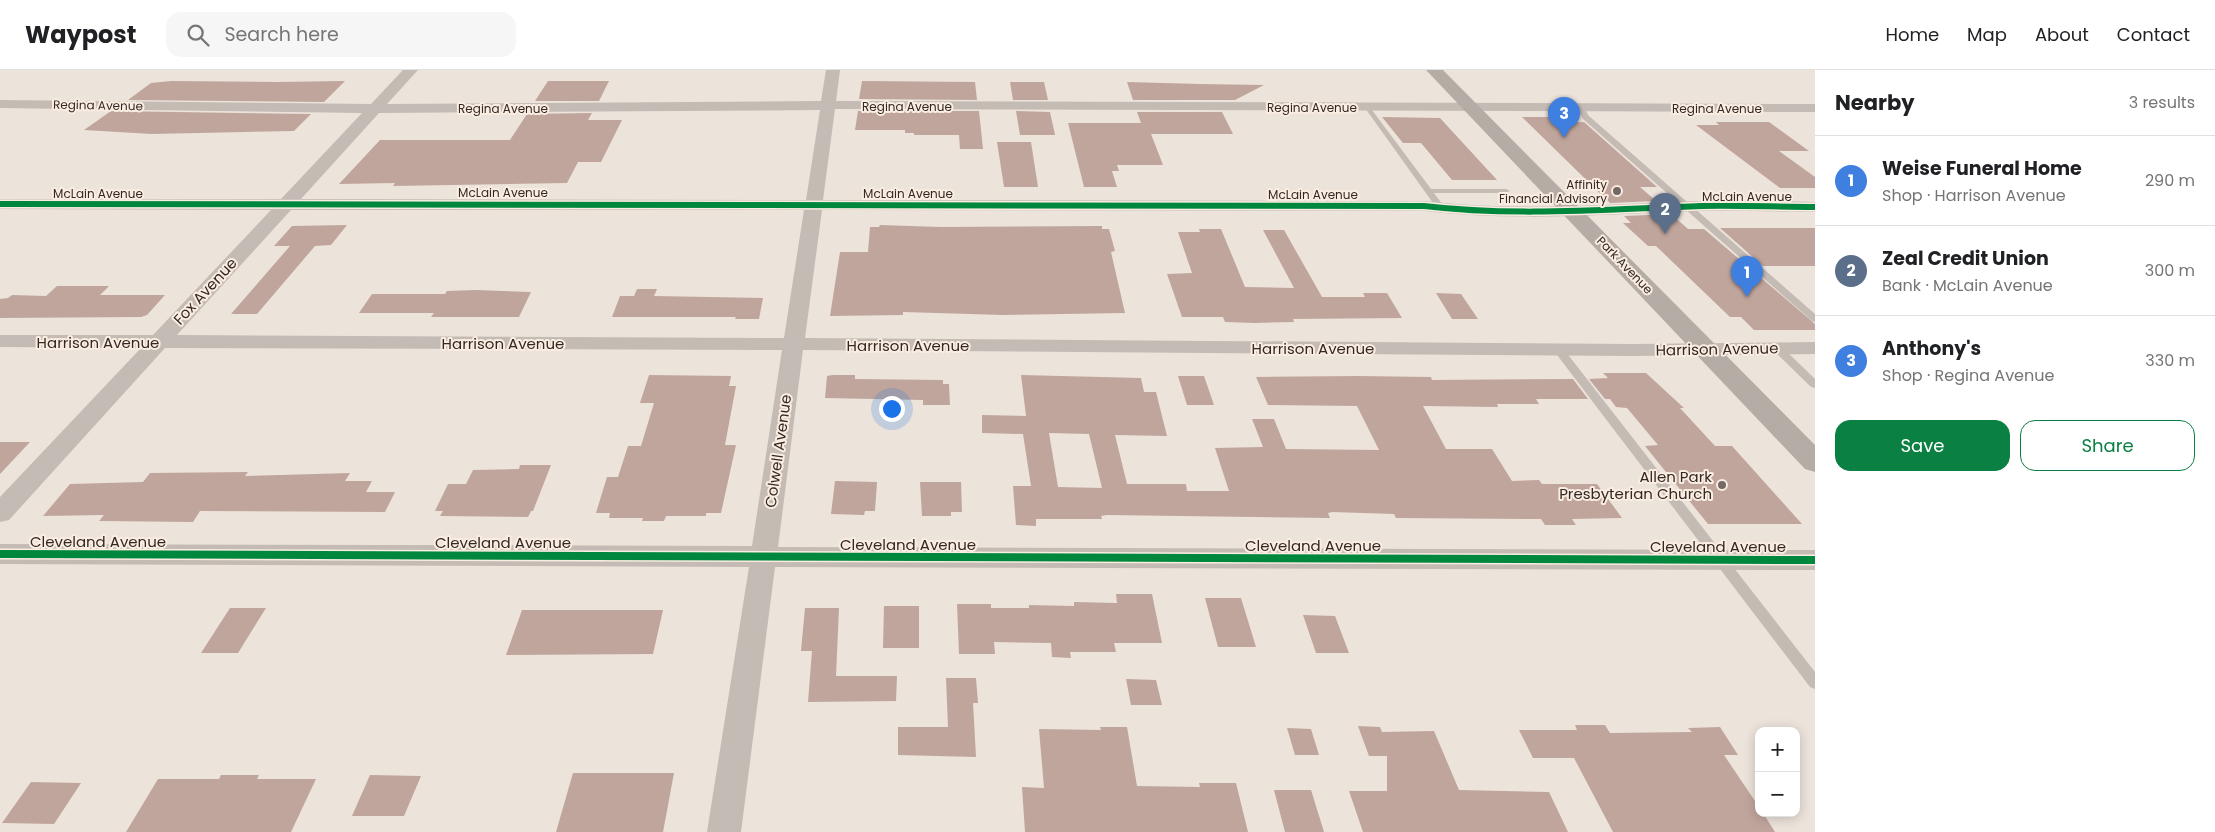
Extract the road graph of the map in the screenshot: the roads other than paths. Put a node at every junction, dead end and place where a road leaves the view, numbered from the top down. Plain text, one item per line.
1 (411, 70) edge
2 (833, 70) edge
3 (1434, 70) edge
4 (0, 104) edge
5 (828, 105) junction
6 (1367, 107) junction
7 (1468, 107) junction
8 (375, 108) junction
9 (1581, 108) junction
10 (1815, 108) edge
11 (1429, 191) junction
12 (1506, 191) dead end
13 (286, 203) junction
14 (0, 204) edge
15 (812, 204) junction
16 (1815, 207) edge
17 (1441, 208) junction
18 (1689, 208) junction
19 (1573, 212) junction
20 (1815, 319) edge
21 (0, 342) edge
22 (158, 342) junction
23 (793, 344) junction
24 (1777, 348) junction
25 (1815, 348) edge
26 (1706, 349) junction
27 (1558, 350) junction
28 (1815, 385) edge
29 (1815, 462) edge
30 (0, 513) edge
31 (0, 554) edge
32 (762, 556) junction
33 (1719, 560) junction
34 (1815, 560) edge
35 (1815, 683) edge
36 (724, 832) edge

1 - 8 street, Fox Avenue
2 - 5 street, Colwell Avenue
3 - 7 street, Park Avenue
4 - 8 street, Regina Avenue
5 - 6 street, Regina Avenue
5 - 8 street, Regina Avenue
5 - 15 street, Colwell Avenue
6 - 7 street, Regina Avenue
6 - 11 lane
7 - 9 street, Regina Avenue
7 - 19 street, Park Avenue
8 - 13 street, Fox Avenue
9 - 10 street, Regina Avenue
9 - 18 lane
11 - 12 lane
11 - 17 lane
13 - 14 street, McLain Avenue
13 - 15 street, McLain Avenue
13 - 22 street, Fox Avenue
15 - 17 street, McLain Avenue
15 - 23 street, Colwell Avenue
16 - 18 street, McLain Avenue
17 - 19 street, McLain Avenue
18 - 19 street, McLain Avenue
18 - 20 lane
19 - 26 street, Park Avenue
21 - 22 street, Harrison Avenue
22 - 23 street, Harrison Avenue
22 - 30 street, Fox Avenue
23 - 27 street, Harrison Avenue
23 - 32 street, Colwell Avenue
24 - 25 street, Harrison Avenue
24 - 26 street, Harrison Avenue
24 - 28 lane
26 - 27 street, Harrison Avenue
26 - 29 street, Park Avenue
27 - 33 lane
31 - 32 street, Cleveland Avenue
32 - 33 street, Cleveland Avenue
32 - 36 street, Colwell Avenue
33 - 34 street, Cleveland Avenue
33 - 35 lane

